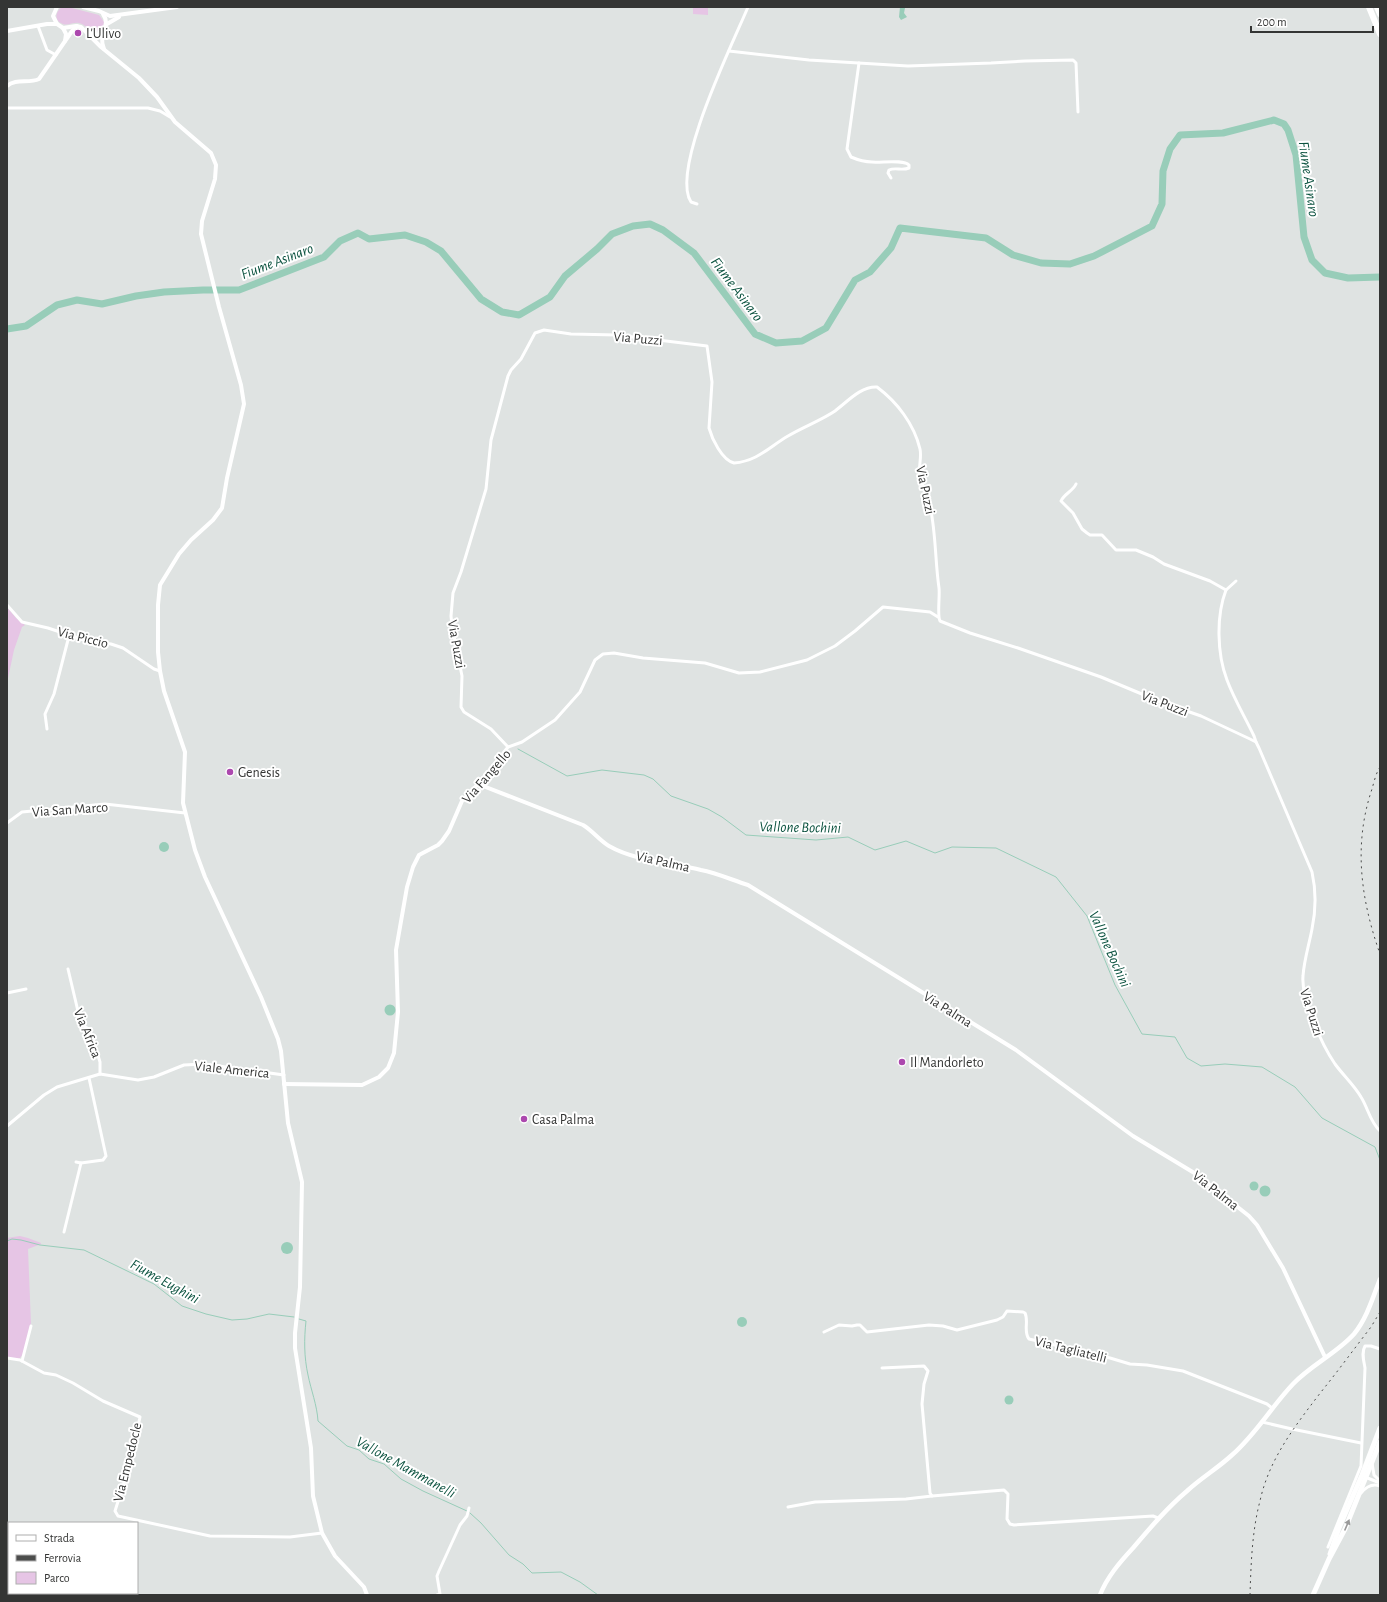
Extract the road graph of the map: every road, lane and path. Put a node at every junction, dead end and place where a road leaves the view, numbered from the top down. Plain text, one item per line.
1 (57, 7) edge
2 (87, 7) edge
3 (177, 7) edge
4 (748, 7) edge
5 (1369, 7) edge
6 (1377, 7) edge
7 (98, 9) edge
8 (53, 12) edge
9 (103, 14) junction
10 (125, 14) junction
11 (1380, 14) edge
12 (57, 24) junction
13 (107, 24) junction
14 (39, 26) junction
15 (77, 26) junction
16 (63, 28) junction
17 (7, 31) edge
18 (103, 32) junction
19 (89, 34) junction
20 (1380, 34) edge
21 (63, 45) junction
22 (105, 49) junction
23 (729, 51) junction
24 (56, 55) junction
25 (859, 63) junction
26 (7, 86) edge
27 (7, 108) edge
28 (1078, 112) dead end
29 (170, 117) junction
30 (891, 178) dead end
31 (697, 204) dead end
32 (1076, 484) dead end
33 (1236, 581) dead end
34 (1226, 590) junction
35 (7, 605) edge
36 (938, 617) junction
37 (69, 636) junction
38 (160, 671) junction
39 (47, 728) dead end
40 (1256, 742) junction
41 (508, 747) junction
42 (478, 784) junction
43 (185, 813) junction
44 (7, 823) edge
45 (68, 969) dead end
46 (26, 989) dead end
47 (7, 993) edge
48 (100, 1074) junction
49 (284, 1075) junction
50 (89, 1078) junction
51 (284, 1084) junction
52 (7, 1126) edge
53 (1380, 1131) edge
54 (76, 1162) dead end
55 (81, 1163) junction
56 (64, 1232) dead end
57 (1380, 1279) edge
58 (31, 1326) dead end
59 (824, 1332) dead end
60 (1380, 1349) edge
61 (1325, 1357) junction
62 (7, 1358) edge
63 (22, 1361) junction
64 (882, 1368) dead end
65 (1272, 1408) junction
66 (1262, 1422) junction
67 (1380, 1428) edge
68 (1380, 1442) edge
69 (1361, 1443) junction
70 (1372, 1463) junction
71 (1364, 1478) junction
72 (1375, 1484) junction
73 (1380, 1484) edge
74 (1360, 1494) junction
75 (932, 1496) junction
76 (788, 1507) dead end
77 (470, 1508) dead end
78 (1158, 1518) junction
79 (322, 1533) junction
80 (1328, 1547) dead end
81 (1329, 1559) junction
82 (368, 1594) edge
83 (438, 1595) edge
84 (1100, 1595) edge
85 (1313, 1595) edge

1 - 8 street
2 - 7 street
3 - 10 street
4 - 23 street
5 - 20 highway
6 - 11 highway
7 - 9 street
8 - 12 street
8 - 14 street
9 - 10 street
9 - 13 street
10 - 13 street
12 - 14 street
12 - 16 street
13 - 18 street
14 - 17 street
14 - 24 street
15 - 16 street
15 - 19 street
15 - 21 street
16 - 21 street
18 - 19 street
18 - 22 street
19 - 22 street
21 - 24 street
22 - 29 street
23 - 25 street
23 - 31 street
24 - 26 street
25 - 28 street
25 - 30 street
27 - 29 street
29 - 38 street
32 - 34 street
33 - 34 street
34 - 40 street
35 - 37 street, Via Piccio
36 - 40 street, Via Puzzi
36 - 41 street, Via Fangello
36 - 41 street, Via Puzzi
37 - 38 street, Via Piccio
37 - 39 street
38 - 43 street
40 - 53 street, Via Puzzi
41 - 42 street, Via Fangello
42 - 51 street, Via Fangello
42 - 61 street, Via Palma
43 - 44 street, Via San Marco
43 - 49 street
45 - 48 street, Via Africa
46 - 47 street
48 - 49 street, Viale America
48 - 50 street, Viale America
49 - 51 street
50 - 52 street, Viale America
50 - 55 street
51 - 79 street
54 - 55 street
55 - 56 street
57 - 61 main road
58 - 63 street
59 - 65 street, Via Tagliatelli
60 - 69 street
61 - 65 main road
62 - 63 street, Via Empedocle
63 - 79 street, Via Empedocle
64 - 75 street
65 - 66 main road
66 - 69 street
66 - 78 main road
67 - 71 main road
68 - 70 main road
69 - 80 street
70 - 71 main road
70 - 73 street
71 - 72 street
71 - 73 street
71 - 74 main road
71 - 81 main road
72 - 73 street
72 - 74 street
81 -> 74 main road
75 - 76 street
75 - 78 street
77 - 83 street
78 - 84 main road
79 - 82 street
81 - 85 main road

